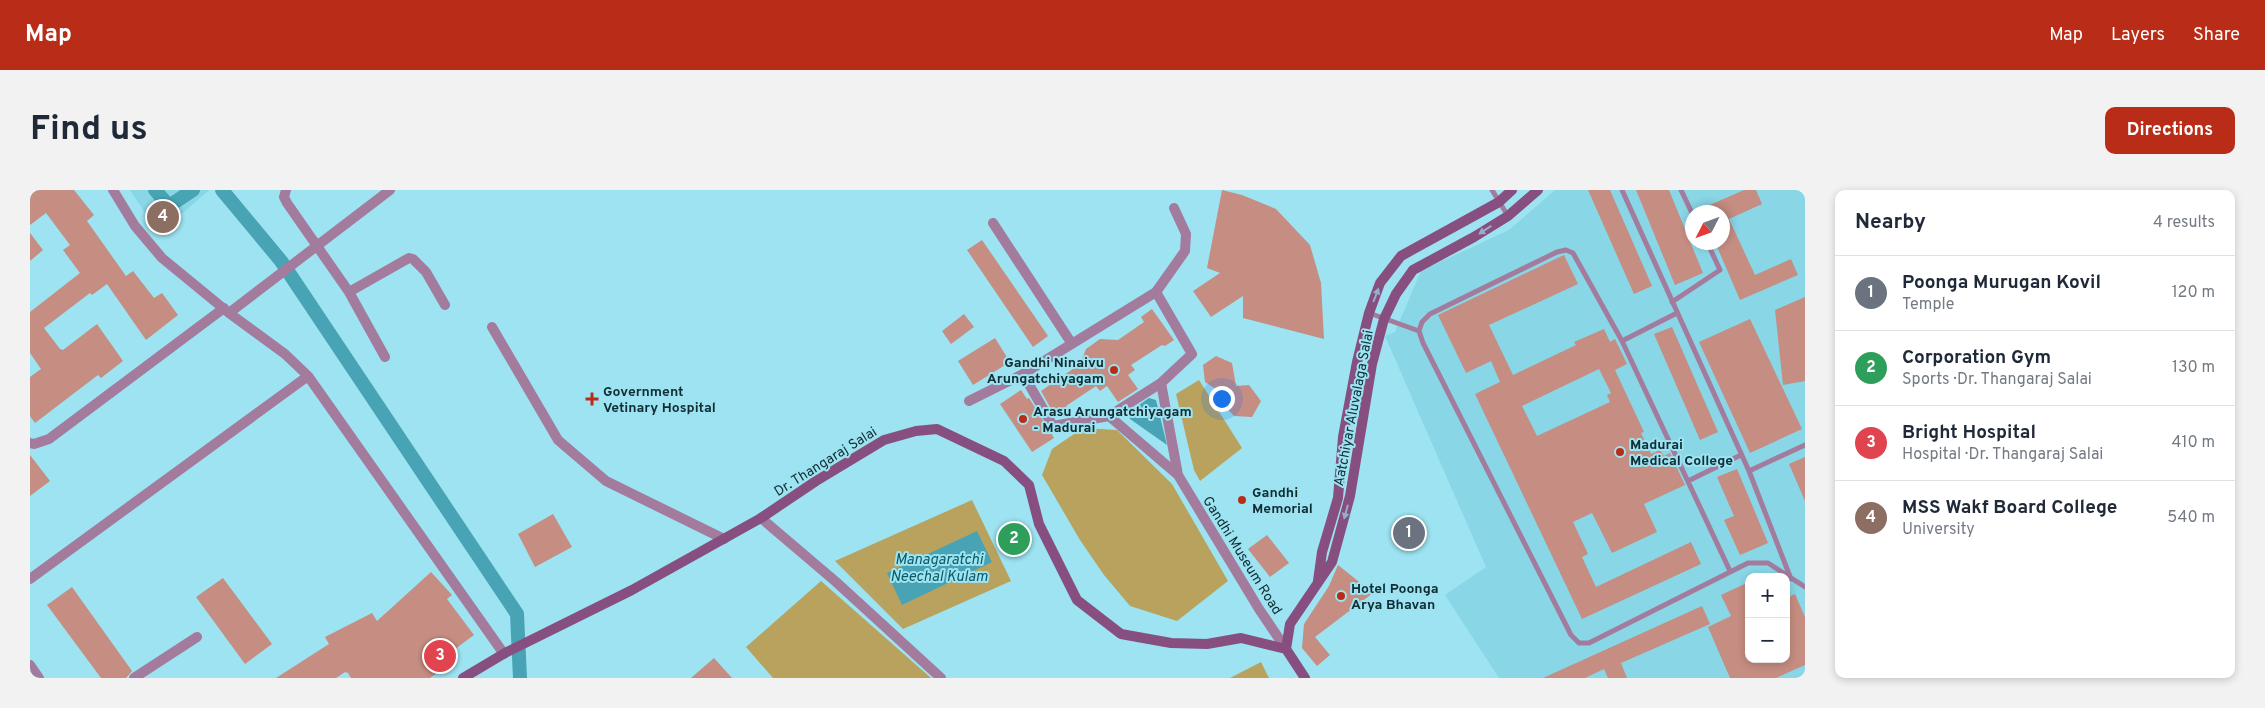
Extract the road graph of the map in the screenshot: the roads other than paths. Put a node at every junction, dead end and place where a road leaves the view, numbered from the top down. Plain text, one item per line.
1 (114, 190) edge
2 (286, 190) edge
3 (390, 190) edge
4 (1492, 190) edge
5 (1512, 190) edge
6 (1538, 190) edge
7 (1622, 190) edge
8 (1681, 190) edge
9 (1499, 202) junction
10 (1688, 205) edge
11 (1174, 208) dead end
12 (1508, 216) junction
13 (994, 223) dead end
14 (317, 247) junction
15 (1711, 250) edge
16 (348, 292) junction
17 (1156, 292) junction
18 (1672, 302) junction
19 (445, 305) dead end
20 (226, 310) junction
21 (1369, 313) junction
22 (1677, 313) junction
23 (1384, 319) junction
24 (492, 327) dead end
25 (1419, 331) junction
26 (1622, 341) junction
27 (1072, 344) junction
28 (385, 357) dead end
29 (1022, 374) junction
30 (308, 376) junction
31 (1160, 383) junction
32 (969, 401) dead end
33 (1109, 416) junction
34 (30, 443) edge
35 (1805, 445) edge
36 (1741, 455) junction
37 (1748, 471) junction
38 (1178, 475) junction
39 (1688, 481) junction
40 (761, 518) junction
41 (724, 539) junction
42 (1730, 570) junction
43 (30, 579) edge
44 (1791, 579) junction
45 (1318, 582) junction
46 (1805, 587) edge
47 (197, 637) dead end
48 (1286, 649) junction
49 (504, 653) junction
50 (30, 665) edge
51 (39, 678) edge
52 (134, 678) edge
53 (463, 678) edge
54 (941, 678) edge
55 (1305, 678) edge

1 - 20 street
2 - 14 street
3 - 14 street
4 - 9 lane
5 - 9 street, Aatchiyar Aluvalaga Salai
6 - 12 street, Aatchiyar Aluvalaga Salai
7 - 18 lane
8 - 10 lane
9 - 12 lane
21 -> 9 street, Aatchiyar Aluvalaga Salai
11 - 17 street
12 -> 23 street, Aatchiyar Aluvalaga Salai
13 - 27 street
14 - 16 street
14 - 20 street
15 - 18 lane
16 - 19 street
16 - 28 street
17 - 27 street
17 - 31 street
18 - 22 lane
20 - 30 street
20 - 34 street
21 - 23 lane
21 - 45 street, Aatchiyar Aluvalaga Salai
22 - 26 lane
22 - 36 lane
23 - 25 lane
23 -> 45 street, Aatchiyar Aluvalaga Salai
24 - 41 street
25 - 26 lane
25 - 42 lane
26 - 39 lane
27 - 29 street
29 - 32 street
29 - 33 street
30 - 43 street
30 - 49 street
31 - 33 street
31 - 38 street, Gandhi Museum Road
33 - 38 street, Gandhi Museum Road
35 - 37 lane
36 - 37 lane
36 - 39 lane
37 - 44 lane
38 - 48 street, Gandhi Museum Road
39 - 42 lane
40 - 41 street, Dr. Thangaraj Salai
40 - 48 street, Dr. Thangaraj Salai
40 - 54 street
41 - 49 street, Dr. Thangaraj Salai
42 - 44 lane
44 - 46 lane
45 - 48 street, Aatchiyar Aluvalaga Salai
47 - 52 street
48 - 55 street
49 - 53 street, Dr. Thangaraj Salai
50 - 51 street

